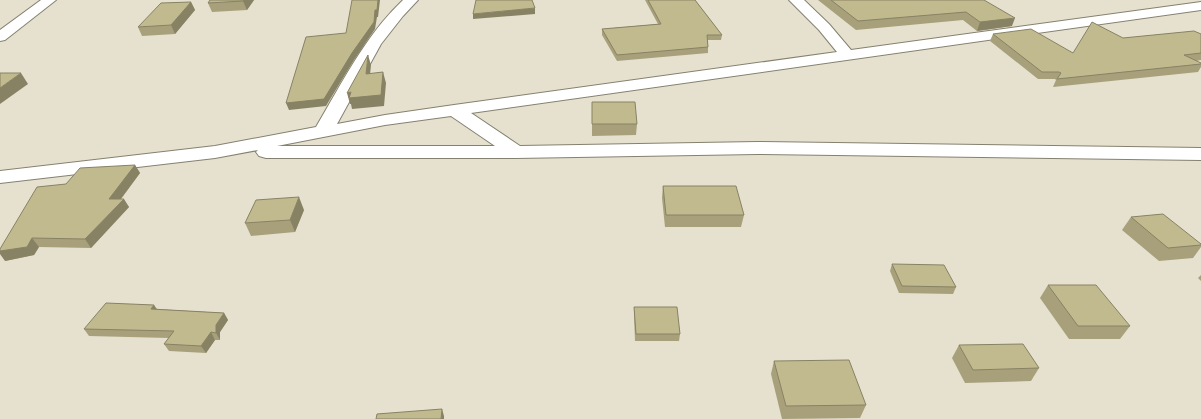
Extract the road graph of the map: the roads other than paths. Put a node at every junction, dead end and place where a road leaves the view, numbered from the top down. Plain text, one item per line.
1 (49, 0) edge
2 (411, 0) edge
3 (796, 0) edge
4 (1201, 6) edge
5 (0, 37) edge
6 (848, 56) junction
7 (454, 110) junction
8 (323, 131) junction
9 (215, 152) junction
10 (516, 152) junction
11 (1201, 154) edge
12 (0, 177) edge

1 - 5 street
2 - 8 street
3 - 6 street
4 - 6 street
6 - 7 street
7 - 8 street
7 - 10 street
8 - 9 street
9 - 10 street
9 - 12 street
10 - 11 street

